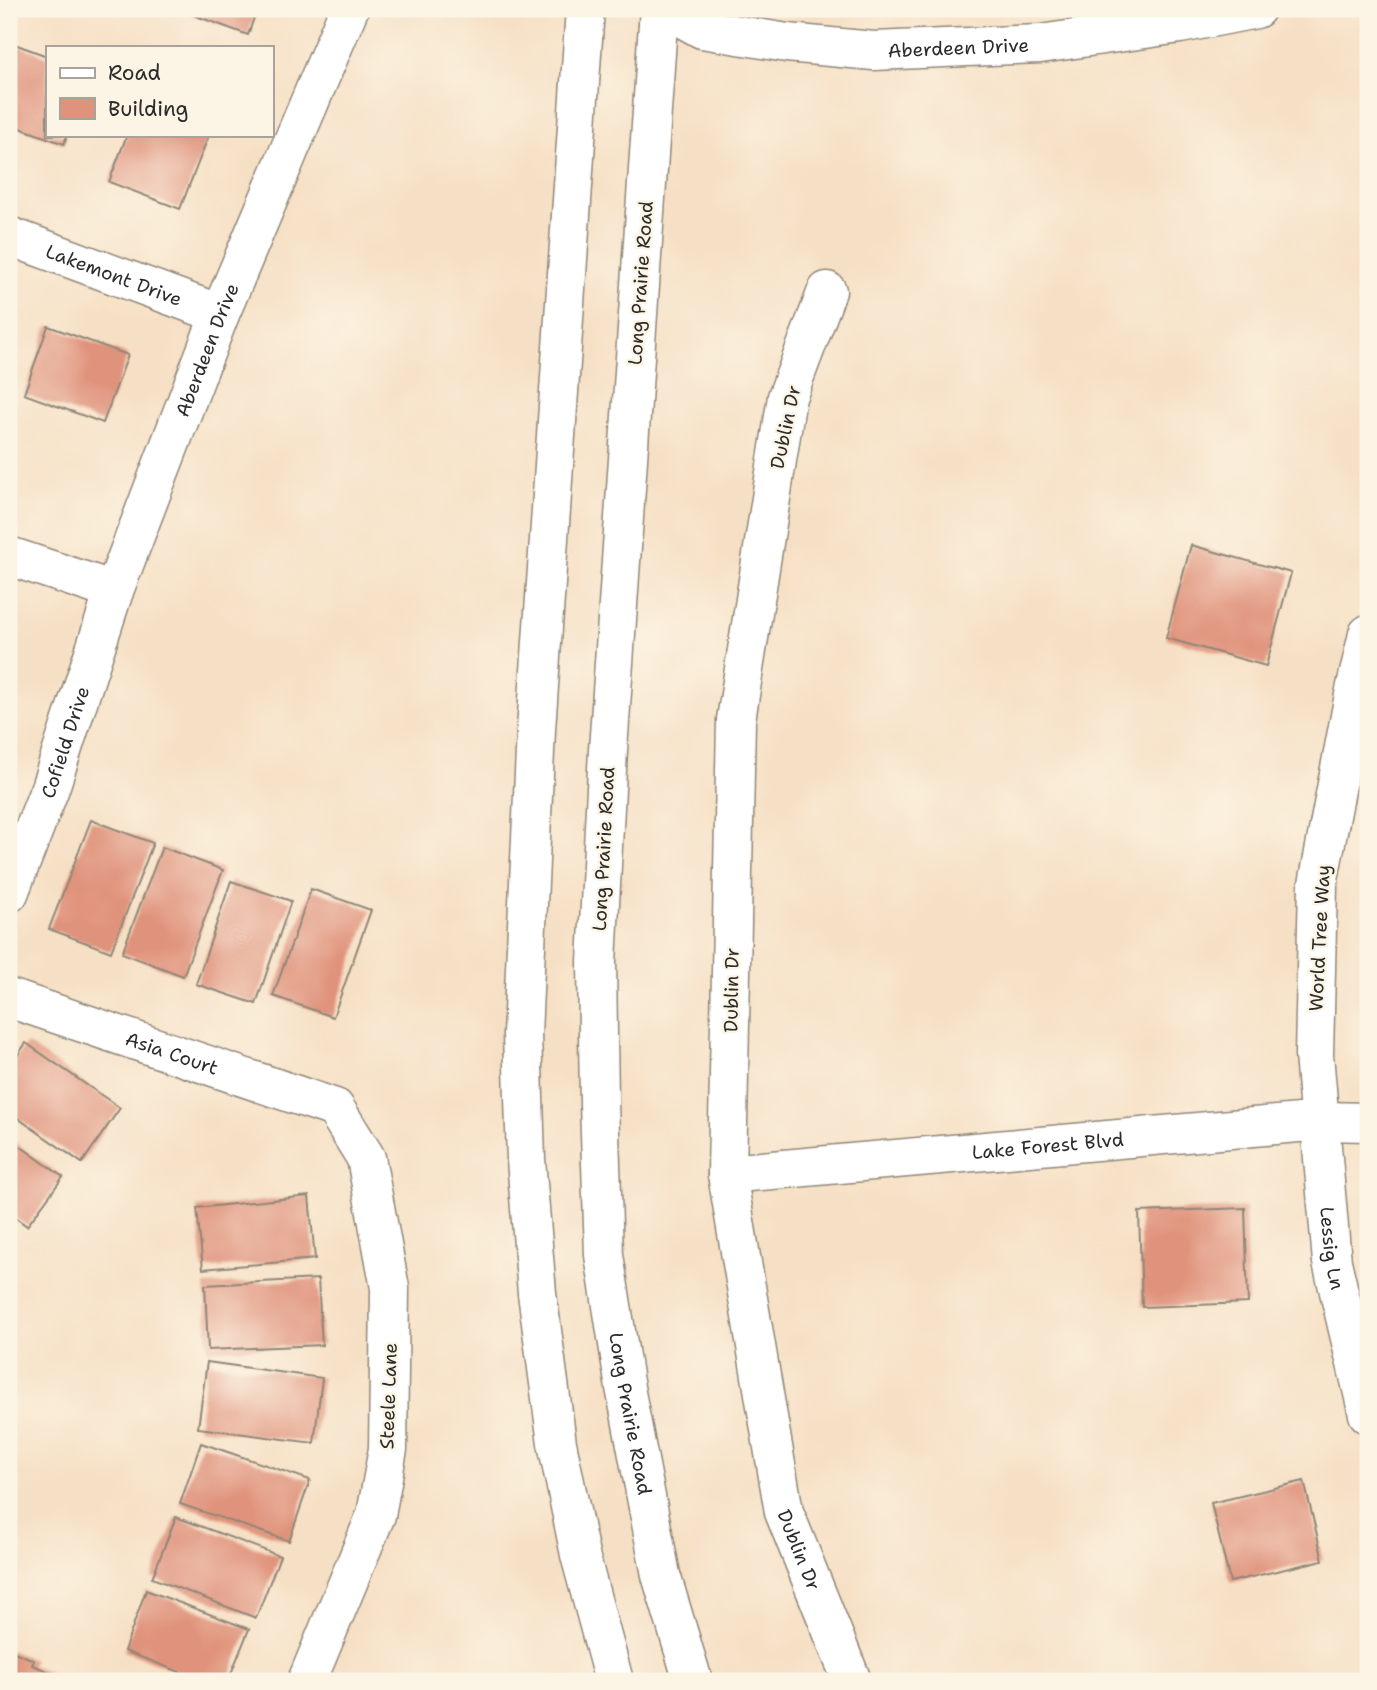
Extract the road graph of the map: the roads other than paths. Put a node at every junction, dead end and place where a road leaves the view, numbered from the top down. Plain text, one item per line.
1 (349, 9) edge
2 (586, 9) edge
3 (659, 9) edge
4 (666, 9) edge
5 (1256, 9) edge
6 (9, 236) edge
7 (827, 291) dead end
8 (220, 314) junction
9 (9, 556) edge
10 (114, 591) junction
11 (1368, 634) edge
12 (9, 893) edge
13 (9, 998) edge
14 (335, 1108) joint
15 (1321, 1121) junction
16 (1368, 1122) edge
17 (727, 1174) junction
18 (1368, 1414) edge
19 (307, 1681) edge
20 (614, 1681) edge
21 (693, 1681) edge
22 (852, 1681) edge

1 - 8 street, Aberdeen Drive
2 - 20 street
3 - 21 street, Long Prairie Road
4 - 5 street, Aberdeen Drive
6 - 8 street, Lakemont Drive
7 - 17 street, Dublin Dr
8 - 10 street, Aberdeen Drive
9 - 10 street
10 - 12 street, Cofield Drive
11 - 15 street, World Tree Way
13 - 14 street, Asia Court
14 - 19 street, Steele Lane
15 - 16 street, Lake Forest Blvd
15 - 17 street, Lake Forest Blvd
15 - 18 street, Lessig Ln
17 - 22 street, Dublin Dr

